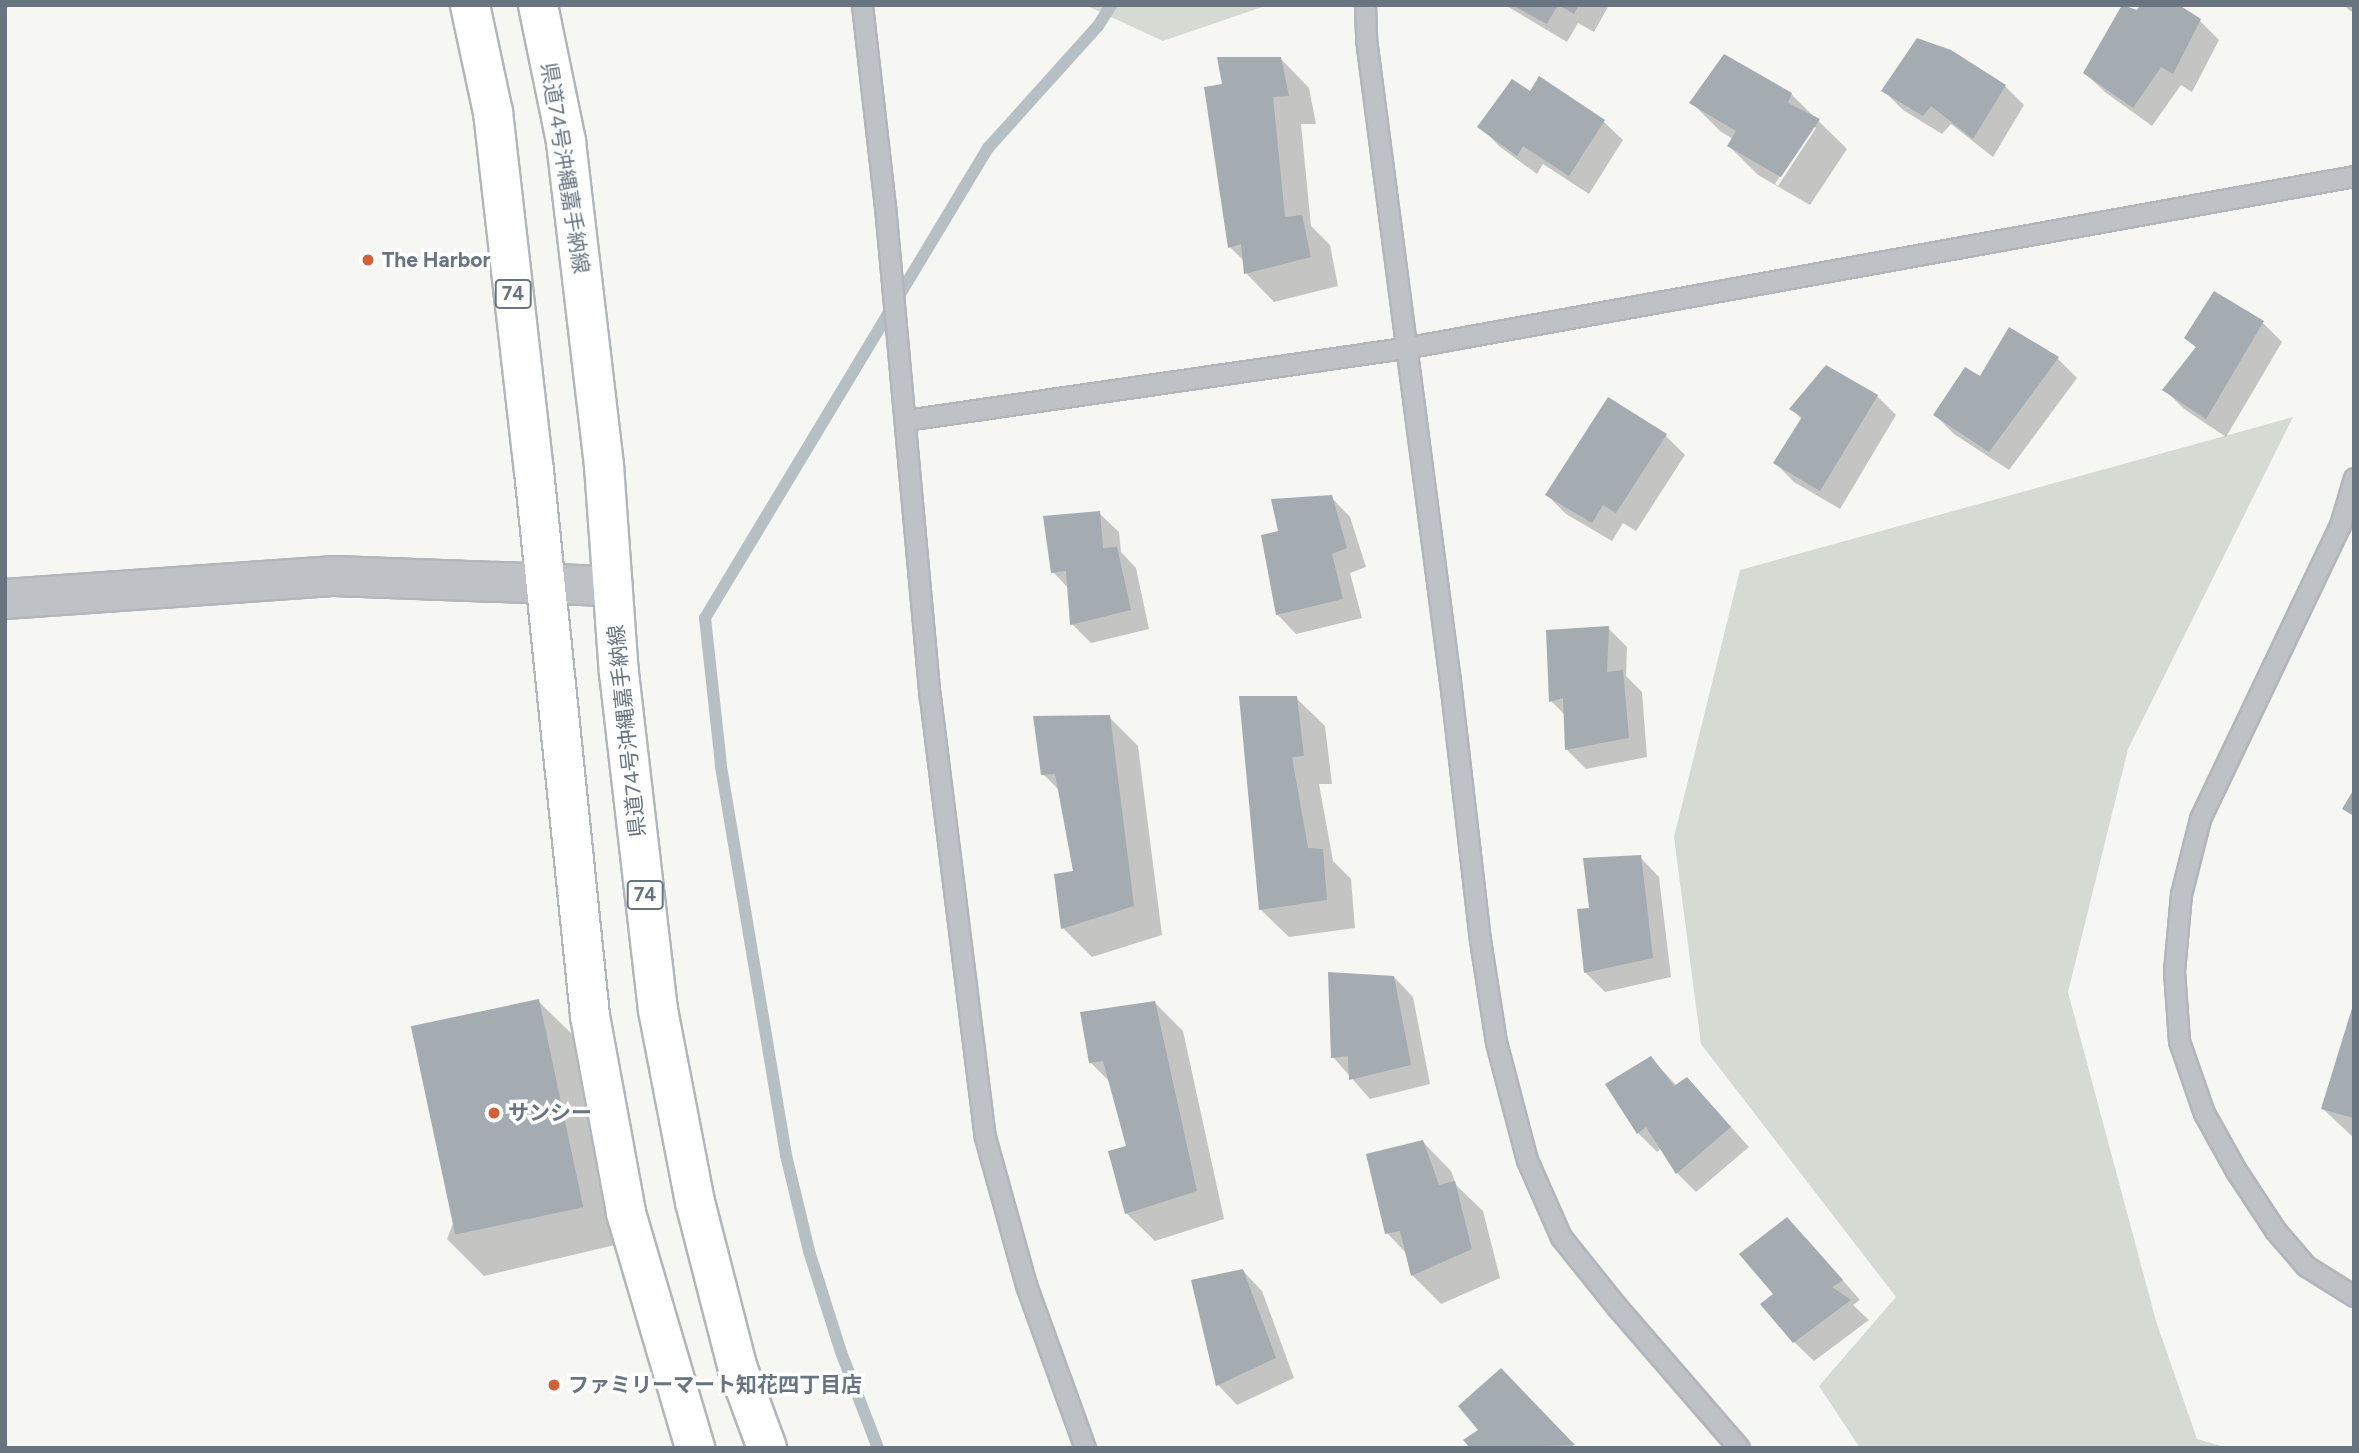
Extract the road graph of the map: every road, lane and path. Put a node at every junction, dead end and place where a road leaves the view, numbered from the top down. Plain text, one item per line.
1 (470, 5) edge
2 (538, 5) edge
3 (862, 5) edge
4 (1365, 5) edge
5 (2354, 176) edge
6 (1404, 348) junction
7 (906, 420) junction
8 (2354, 478) edge
9 (544, 584) junction
10 (613, 586) junction
11 (6, 595) edge
12 (2354, 1296) edge
13 (695, 1448) edge
14 (767, 1448) edge
15 (1085, 1448) edge
16 (1739, 1448) edge

1 - 9 main road, 74
2 - 10 main road, 県道74号沖縄嘉手納線 / 74
3 - 7 lane
4 - 6 lane
5 - 6 lane
6 - 7 lane
6 - 16 lane
7 - 15 lane
8 - 12 lane
9 - 10 street
9 - 11 street
9 - 13 main road, 74
10 - 14 main road, 県道74号沖縄嘉手納線 / 74

